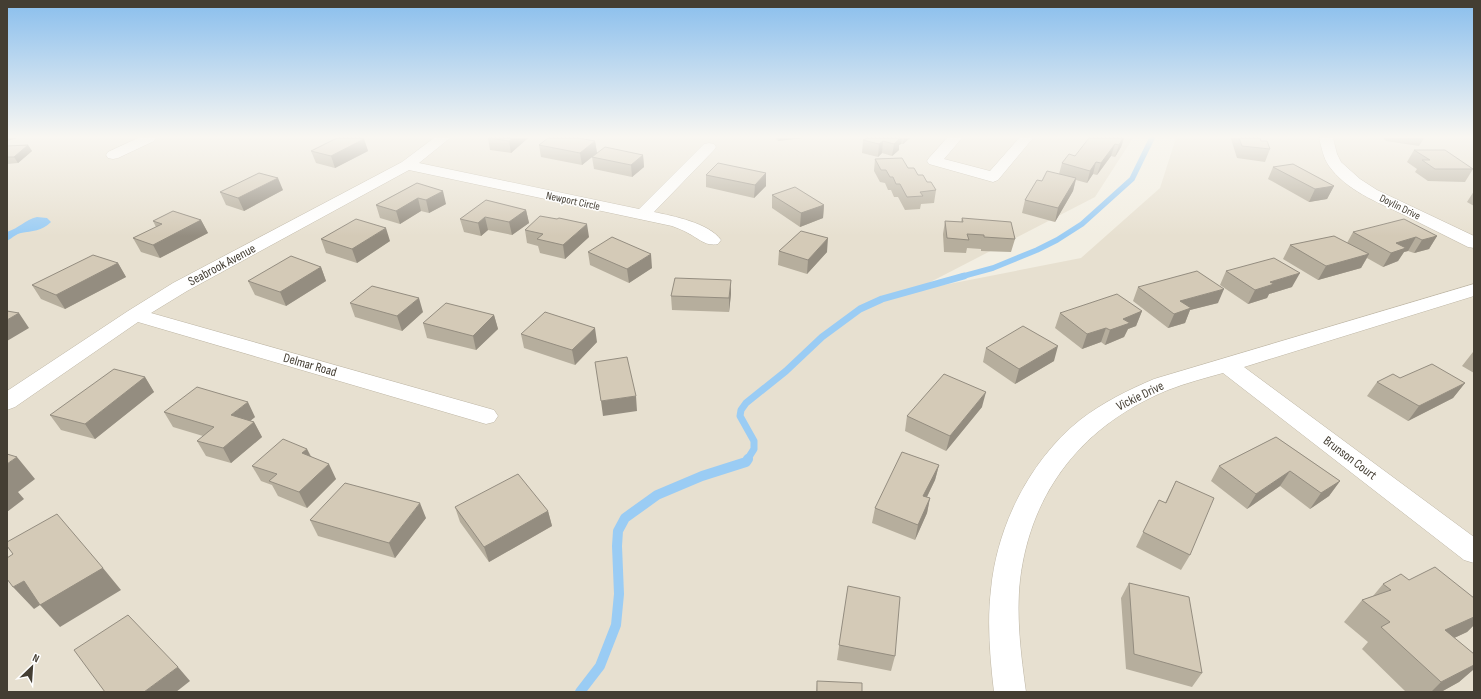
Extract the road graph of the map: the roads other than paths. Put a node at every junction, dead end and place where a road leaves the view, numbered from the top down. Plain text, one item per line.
1 (397, 171) edge
2 (433, 171) edge
3 (686, 171) edge
4 (969, 171) edge
5 (998, 171) edge
6 (1342, 171) edge
7 (642, 215) junction
8 (712, 240) dead end
9 (1474, 244) edge
10 (1474, 290) edge
11 (135, 315) junction
12 (1226, 364) junction
13 (7, 402) edge
14 (486, 416) dead end
15 (1474, 552) edge
16 (1010, 692) edge

1 - 11 street, Seabrook Avenue
2 - 7 street, Newport Circle
3 - 7 street
4 - 5 street
6 - 9 street, Doylin Drive
7 - 8 street, Newport Circle
10 - 12 street, Vickie Drive
11 - 13 street, Seabrook Avenue
11 - 14 street, Delmar Road
12 - 15 street, Brunson Court
12 - 16 street, Vickie Drive

